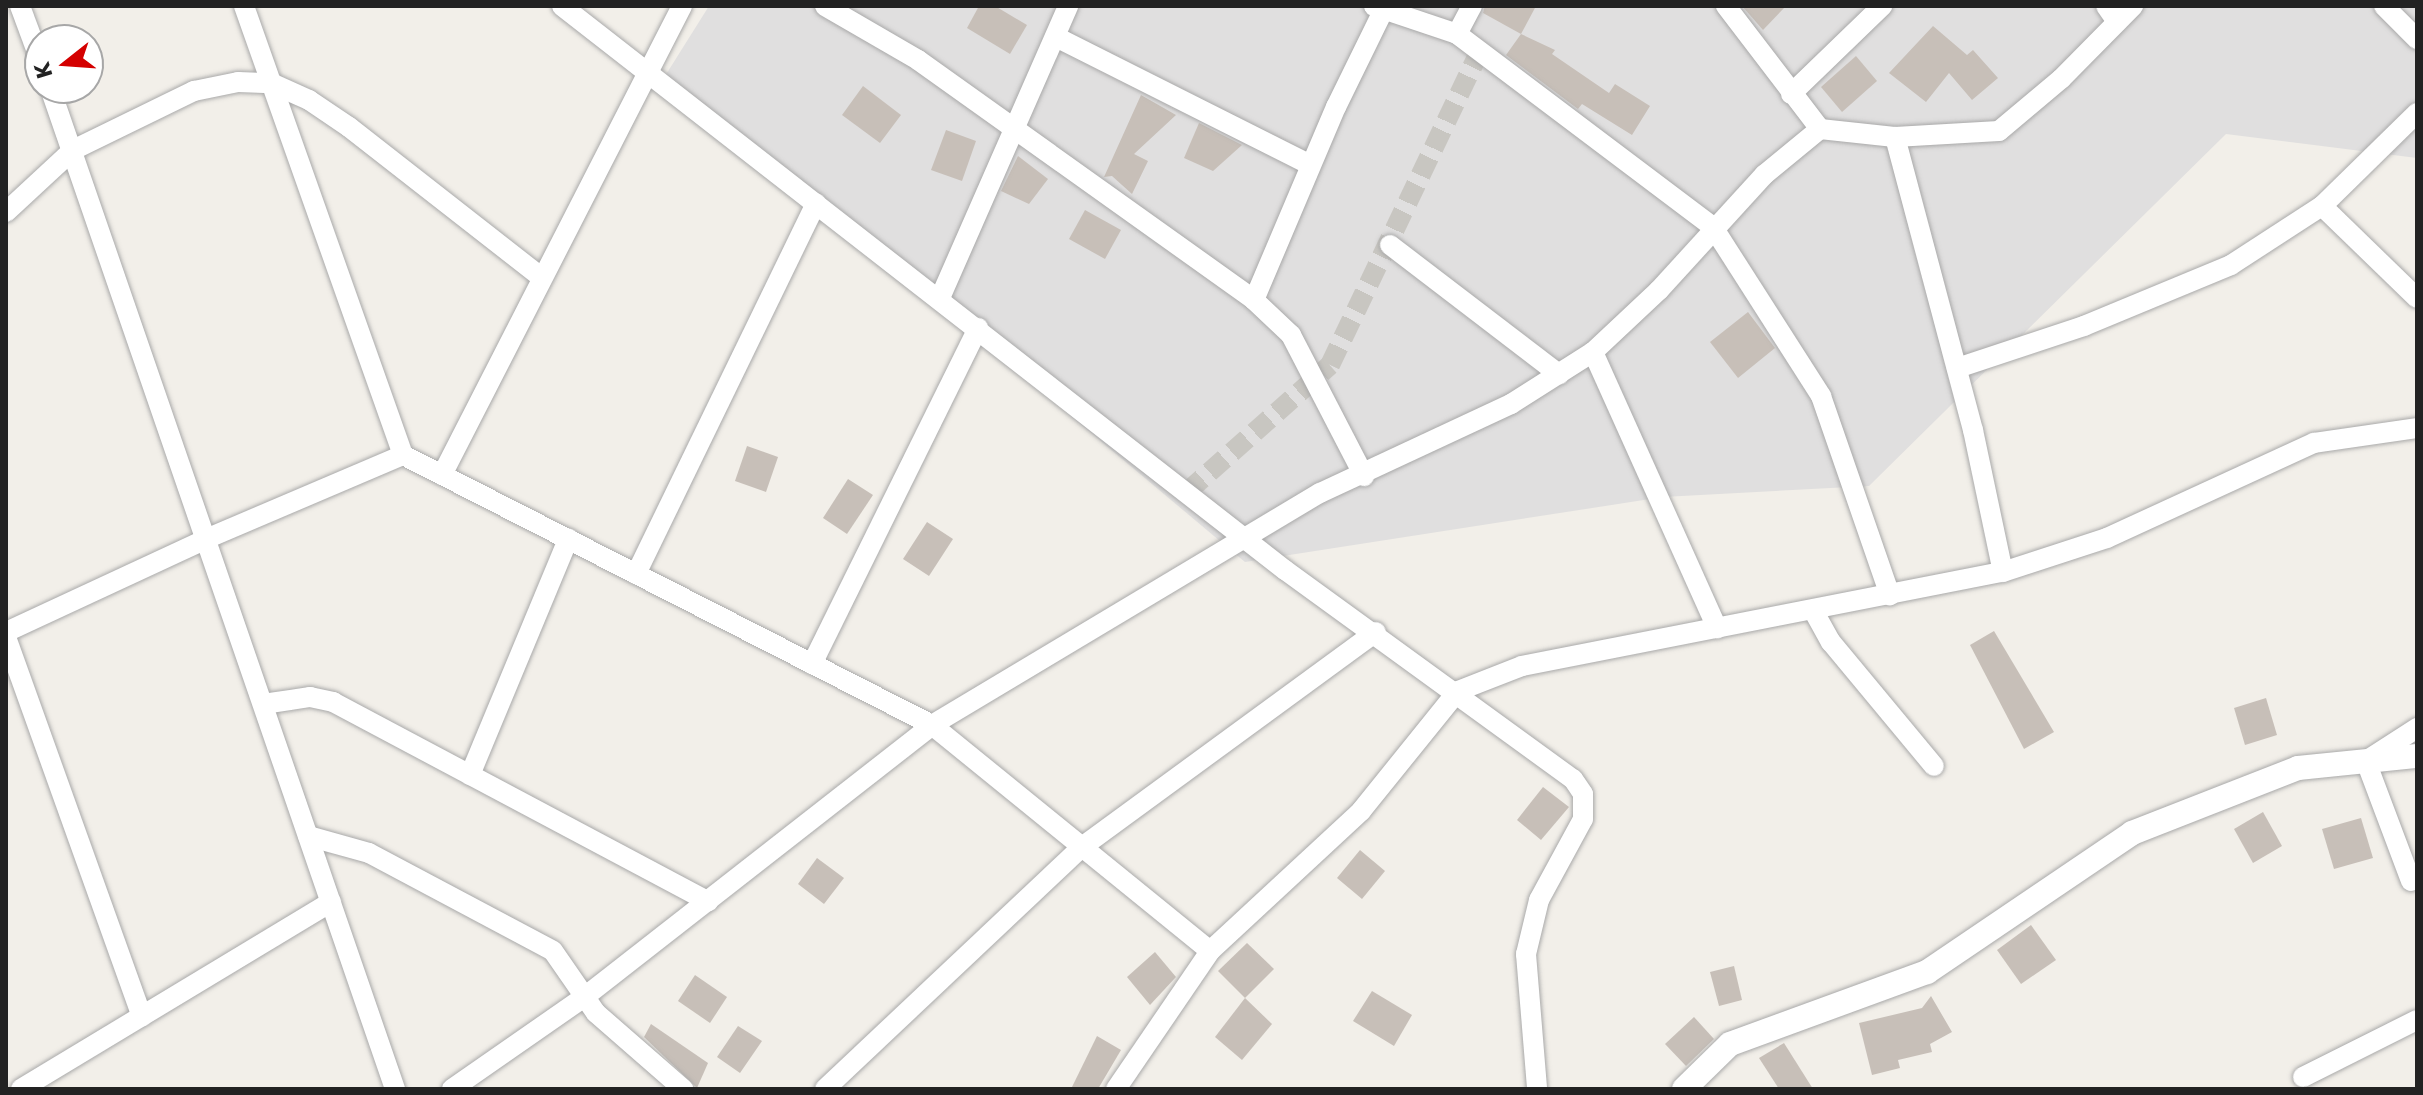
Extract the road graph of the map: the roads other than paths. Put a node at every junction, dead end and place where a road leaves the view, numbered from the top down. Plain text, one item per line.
1 (244, 6) edge
2 (562, 6) edge
3 (682, 6) edge
4 (825, 6) edge
5 (1068, 6) edge
6 (1472, 6) edge
7 (1726, 6) edge
8 (1882, 6) edge
9 (2133, 6) edge
10 (2384, 6) edge
11 (1379, 7) edge
12 (2112, 14) edge
13 (1457, 34) junction
14 (1056, 37) junction
15 (2417, 39) edge
16 (648, 72) junction
17 (271, 83) junction
18 (1791, 94) junction
19 (56, 104) edge
20 (2417, 113) edge
21 (1820, 129) junction
22 (1017, 132) junction
23 (1895, 137) junction
24 (73, 150) junction
25 (1311, 165) junction
26 (816, 203) junction
27 (2322, 206) junction
28 (6, 212) edge
29 (1713, 227) junction
30 (1390, 245) dead end
31 (542, 278) junction
32 (940, 298) junction
33 (2417, 298) edge
34 (1254, 300) junction
35 (978, 328) junction
36 (1593, 352) junction
37 (1957, 368) junction
38 (1559, 374) junction
39 (2417, 428) edge
40 (403, 455) junction
41 (442, 475) junction
42 (1364, 476) junction
43 (1244, 537) junction
44 (206, 539) junction
45 (568, 539) junction
46 (2003, 572) junction
47 (636, 574) junction
48 (1890, 595) junction
49 (1813, 610) junction
50 (1717, 628) junction
51 (1376, 632) junction
52 (6, 635) edge
53 (812, 664) junction
54 (1458, 691) junction
55 (263, 704) junction
56 (932, 725) junction
57 (2417, 728) edge
58 (2417, 756) edge
59 (2366, 761) junction
60 (1934, 766) dead end
61 (470, 775) junction
62 (308, 836) junction
63 (1082, 847) junction
64 (2411, 881) dead end
65 (708, 901) junction
66 (331, 902) junction
67 (1210, 951) junction
68 (587, 995) junction
69 (142, 1016) junction
70 (2417, 1020) edge
71 (2303, 1077) dead end
72 (21, 1089) edge
73 (395, 1089) edge
74 (452, 1089) edge
75 (683, 1089) edge
76 (825, 1089) edge
77 (1116, 1089) edge
78 (1537, 1089) edge
79 (1684, 1089) edge

1 - 17 street
2 - 16 street
3 - 16 street
4 - 22 street
5 - 14 street
6 - 13 street
7 - 18 street
8 - 18 street
9 - 12 street
10 - 15 street
11 - 13 street
11 - 25 street
12 - 23 street
13 - 29 street
14 - 22 street
14 - 25 street
16 - 26 street
16 - 31 street
17 - 24 street
17 - 31 street
17 - 40 street
18 - 21 street
19 - 24 street
20 - 27 street
21 - 23 street
21 - 29 street
22 - 32 street
22 - 34 street
23 - 37 street
24 - 28 street
24 - 44 street
25 - 34 street
26 - 32 street
26 - 47 street
27 - 33 street
27 - 37 street
29 - 36 street
29 - 48 street
30 - 38 street
31 - 41 street
32 - 35 street
34 - 42 street
35 - 43 street
35 - 53 street
36 - 38 street
36 - 50 street
37 - 46 street
38 - 42 street
39 - 46 street
40 - 41 street
40 - 44 street
41 - 45 street
42 - 43 street
43 - 51 street
43 - 56 street
44 - 52 street
44 - 55 street
45 - 47 street
45 - 61 street
46 - 48 street
47 - 53 street
48 - 49 street
49 - 50 street
49 - 60 street
50 - 54 street
51 - 54 street
51 - 63 street
52 - 69 street
53 - 56 street
54 - 67 street
54 - 78 street
55 - 61 street
55 - 62 street
56 - 63 street
56 - 65 street
57 - 59 street
58 - 59 street
59 - 64 street
59 - 79 street
61 - 65 street
62 - 66 street
62 - 68 street
63 - 67 street
63 - 76 street
65 - 68 street
66 - 69 street
66 - 73 street
67 - 77 street
68 - 74 street
68 - 75 street
69 - 72 street
70 - 71 street

